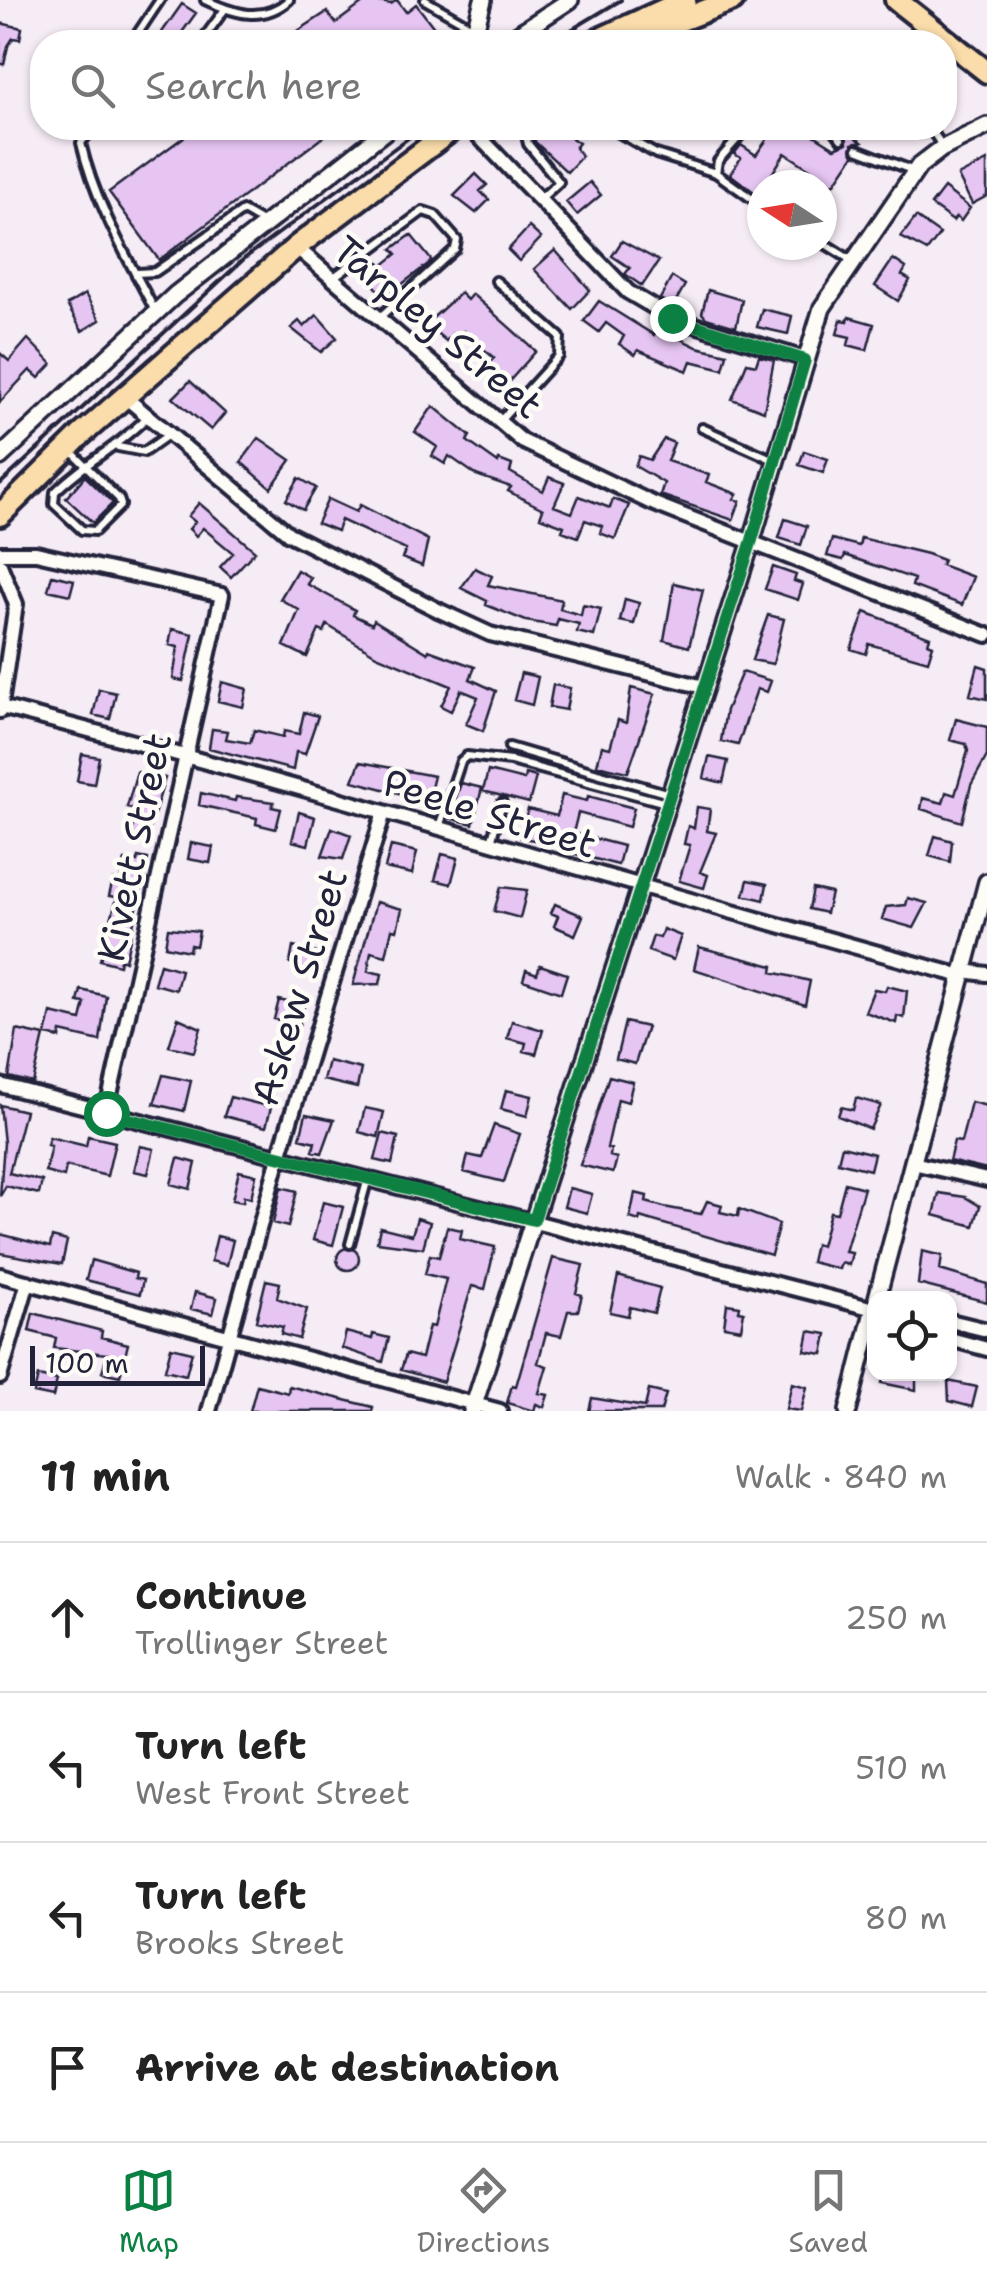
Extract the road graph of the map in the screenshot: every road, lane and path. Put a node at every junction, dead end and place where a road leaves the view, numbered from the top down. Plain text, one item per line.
1 (160, 0) edge
2 (206, 0) edge
3 (290, 0) edge
4 (426, 0) edge
5 (484, 0) edge
6 (570, 0) edge
7 (685, 0) edge
8 (733, 0) edge
9 (896, 0) edge
10 (225, 9) junction
11 (140, 30) edge
12 (210, 30) edge
13 (467, 30) edge
14 (476, 30) edge
15 (524, 30) edge
16 (619, 30) edge
17 (655, 30) edge
18 (934, 30) edge
19 (957, 48) edge
20 (987, 72) edge
21 (987, 126) edge
22 (83, 140) edge
23 (373, 140) edge
24 (438, 140) edge
25 (482, 140) edge
26 (527, 140) edge
27 (631, 140) edge
28 (736, 140) edge
29 (938, 140) edge
30 (944, 148) junction
31 (858, 149) dead end
32 (915, 171) junction
33 (716, 174) junction
34 (747, 196) edge
35 (538, 200) junction
36 (264, 223) junction
37 (296, 247) junction
38 (837, 251) edge
39 (851, 260) junction
40 (138, 273) junction
41 (333, 278) junction
42 (496, 280) dead end
43 (156, 312) junction
44 (380, 317) junction
45 (805, 360) junction
46 (125, 398) junction
47 (147, 417) junction
48 (499, 422) junction
49 (702, 428) dead end
50 (168, 435) junction
51 (118, 447) junction
52 (68, 448) junction
53 (0, 457) edge
54 (775, 460) junction
55 (83, 464) junction
56 (0, 515) edge
57 (752, 540) junction
58 (0, 552) edge
59 (0, 565) edge
60 (987, 635) edge
61 (704, 687) junction
62 (1, 704) edge
63 (509, 747) dead end
64 (185, 754) junction
65 (668, 799) junction
66 (502, 804) dead end
67 (384, 812) junction
68 (439, 828) junction
69 (491, 843) junction
70 (987, 882) edge
71 (640, 888) junction
72 (963, 973) junction
73 (987, 974) edge
74 (0, 1086) edge
75 (106, 1113) junction
76 (279, 1157) junction
77 (913, 1163) junction
78 (368, 1178) junction
79 (987, 1180) edge
80 (534, 1220) junction
81 (350, 1244) dead end
82 (0, 1275) edge
83 (28, 1282) junction
84 (879, 1291) edge
85 (867, 1307) edge
86 (957, 1323) edge
87 (987, 1330) edge
88 (867, 1336) edge
89 (229, 1337) junction
90 (957, 1342) edge
91 (987, 1350) edge
92 (0, 1377) edge
93 (473, 1407) edge
94 (209, 1411) edge
95 (500, 1411) edge
96 (848, 1411) edge

1 - 11 lane
2 - 10 lane
3 - 10 lane
4 - 13 lane
5 - 14 street
6 - 15 street
7 - 16 main road
8 - 17 main road
9 - 18 main road
10 - 12 lane
19 - 20 main road
21 - 30 street
22 - 40 lane
23 - 36 street
24 - 37 main road
25 - 35 street
26 - 35 lane
27 - 33 lane
28 - 33 lane
29 - 30 lane
30 - 32 street
31 - 32 lane
32 - 39 street
33 - 34 lane
35 - 45 street
36 - 40 lane
36 - 43 street
37 - 41 street, Tarpley Street
37 - 46 main road
38 - 39 lane
39 - 45 street
40 - 43 lane
41 - 44 street, Tarpley Street
41 - 44 lane
42 - 48 lane
43 - 53 street
44 - 48 street, Tarpley Street
45 - 54 street
46 - 47 street
46 - 52 main road
47 - 50 street
47 - 51 lane
48 - 57 street, Tarpley Street
49 - 54 lane
50 - 51 lane
50 - 61 street
51 - 55 lane
52 - 55 lane
52 - 56 main road
54 - 57 street
55 - 55 lane
57 - 60 street, Tarpley Street
57 - 61 street
58 - 64 street, Kivett Street
59 - 62 street
61 - 65 street
62 - 64 street, Peele Street
63 - 65 lane
64 - 67 street, Peele Street
64 - 75 street, Kivett Street
65 - 68 lane
65 - 71 street
66 - 69 lane
67 - 68 street, Peele Street
67 - 76 street, Askew Street
68 - 69 street, Peele Street
69 - 71 street, Peele Street
70 - 72 street
71 - 72 street, Peele Street
71 - 80 street
72 - 73 street, Peele Street
72 - 77 street
74 - 75 street
75 - 76 street
76 - 78 street
76 - 89 street, Askew Street
77 - 79 street
77 - 84 street
78 - 80 street
78 - 81 lane
80 - 85 street
80 - 93 street
82 - 83 street
83 - 89 street
83 - 92 street
86 - 87 street
88 - 96 street
89 - 93 street
89 - 94 street, Askew Street
90 - 91 street
93 - 95 street

